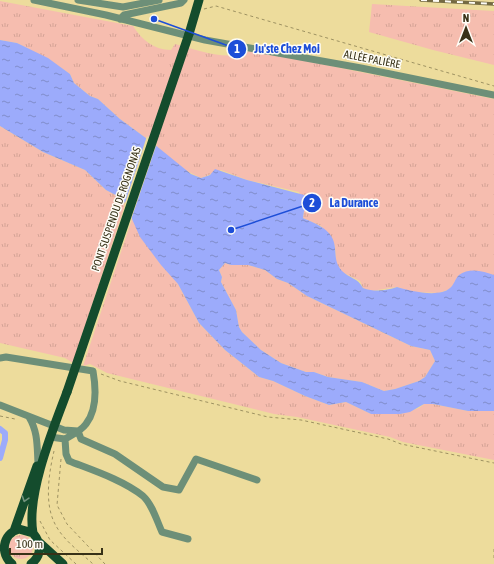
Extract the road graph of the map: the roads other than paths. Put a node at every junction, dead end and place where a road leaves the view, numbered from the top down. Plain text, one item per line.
1 (34, 0) edge
2 (78, 0) edge
3 (159, 0) edge
4 (184, 0) edge
5 (199, 0) edge
6 (120, 19) junction
7 (494, 95) edge
8 (0, 358) edge
9 (0, 405) edge
10 (29, 417) junction
11 (54, 426) junction
12 (78, 431) junction
13 (54, 438) junction
14 (65, 443) junction
15 (38, 463) junction
16 (257, 480) dead end
17 (14, 531) junction
18 (33, 533) junction
19 (188, 539) dead end
20 (40, 543) junction
21 (2, 560) edge
22 (12, 564) edge
23 (32, 564) edge
24 (63, 564) edge

1 - 6 street, ALLÉE PALIÈRE
2 - 3 street
4 - 6 street
5 - 11 main road, PONT SUSPENDU DE ROGNONAS, bridge
6 - 7 street, ALLÉE PALIÈRE
8 - 12 street
9 - 10 street
10 - 11 street
10 - 15 street
11 - 12 street
11 - 13 main road, PONT SUSPENDU DE ROGNONAS
12 - 14 street
12 - 16 street
13 - 14 street
13 - 15 main road
13 - 18 main road
14 - 19 street
15 -> 17 main road
17 - 18 main road
17 - 21 main road
18 - 20 main road
20 - 23 main road
20 - 24 main road
21 - 22 main road

